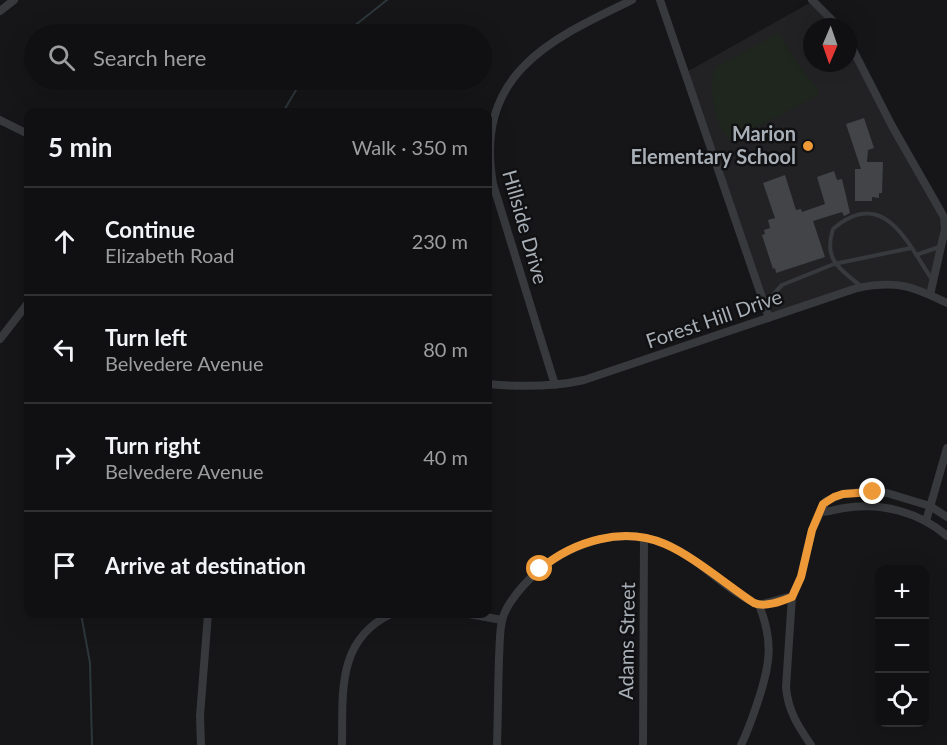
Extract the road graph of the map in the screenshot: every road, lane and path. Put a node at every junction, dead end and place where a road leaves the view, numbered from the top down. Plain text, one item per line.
1 (14, 0) edge
2 (632, 0) edge
3 (660, 0) edge
4 (812, 0) edge
5 (0, 11) edge
6 (830, 18) edge
7 (857, 58) edge
8 (0, 120) edge
9 (24, 132) edge
10 (492, 132) edge
11 (492, 174) edge
12 (942, 245) junction
13 (911, 248) junction
14 (916, 255) junction
15 (834, 264) junction
16 (933, 281) junction
17 (862, 287) junction
18 (930, 295) junction
19 (947, 303) edge
20 (765, 304) junction
21 (24, 308) edge
22 (769, 318) junction
23 (0, 339) edge
24 (492, 384) edge
25 (555, 385) junction
26 (947, 448) edge
27 (930, 506) junction
28 (821, 512) junction
29 (947, 517) edge
30 (926, 521) junction
31 (947, 523) edge
32 (944, 533) edge
33 (644, 538) junction
34 (792, 597) junction
35 (759, 605) junction
36 (208, 618) edge
37 (384, 618) edge
38 (491, 618) edge
39 (502, 620) junction
40 (201, 745) edge
41 (342, 745) edge
42 (497, 745) edge
43 (644, 745) edge
44 (741, 745) edge
45 (811, 745) edge

1 - 5 street
2 - 10 street, Hillside Drive
3 - 20 street
4 - 6 street
7 - 12 street
8 - 9 street
11 - 25 street, Hillside Drive
12 - 14 lane
12 - 16 street
13 - 14 lane
13 - 15 lane
13 - 15 lane
14 - 16 lane
15 - 17 lane
15 - 20 lane
16 - 18 street
17 - 18 street, Forest Hill Drive
17 - 22 street, Forest Hill Drive
18 - 19 street, Forest Hill Drive
20 - 22 street
21 - 23 street
22 - 25 street, Forest Hill Drive
24 - 25 street, Forest Hill Drive
26 - 27 street
27 - 28 street
27 - 29 street
27 - 30 street
28 - 30 street
28 - 34 street
30 - 32 street
31 - 32 street
33 - 35 street
33 - 39 street
33 - 43 street, Adams Street
34 - 35 street
34 - 45 street
35 - 44 street
36 - 40 street
37 - 41 street
38 - 39 street
39 - 42 street

